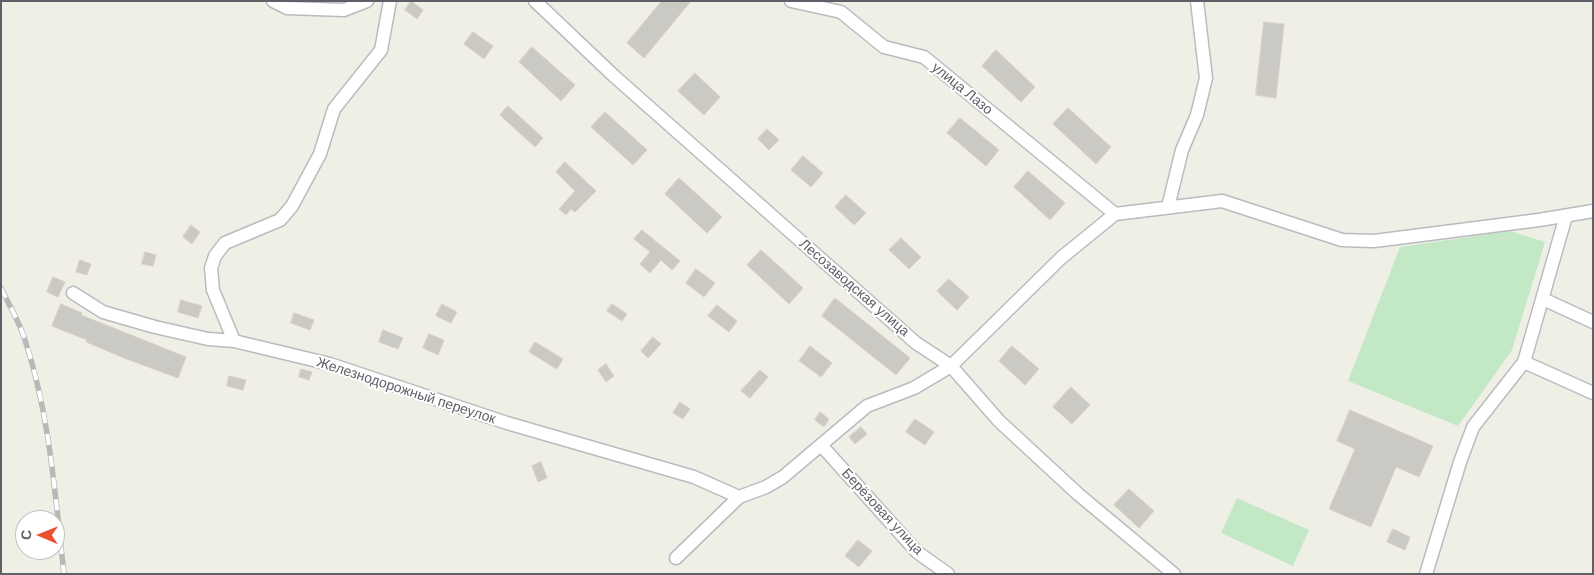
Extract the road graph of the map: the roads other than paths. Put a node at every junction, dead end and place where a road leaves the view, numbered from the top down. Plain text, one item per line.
1 (273, 1) edge
2 (367, 1) edge
3 (390, 1) edge
4 (535, 1) edge
5 (791, 1) edge
6 (1197, 1) edge
7 (1168, 207) junction
8 (1593, 211) edge
9 (1115, 214) junction
10 (1566, 216) junction
11 (73, 293) dead end
12 (1542, 298) junction
13 (1593, 322) edge
14 (234, 341) junction
15 (1524, 362) junction
16 (951, 366) junction
17 (1593, 393) edge
18 (822, 445) junction
19 (739, 497) junction
20 (676, 558) dead end
21 (948, 574) edge
22 (1174, 574) edge
23 (1426, 574) edge

1 - 2 street
3 - 14 street
4 - 16 street, Лесозаводская улица
5 - 9 street, улица Лазо
6 - 7 street
7 - 9 street
7 - 10 street
8 - 10 street
9 - 16 street
10 - 12 street
11 - 14 street, Железнодорожный переулок
12 - 13 street
12 - 15 street
14 - 19 street, Железнодорожный переулок
15 - 17 street
15 - 23 street
16 - 18 street
16 - 22 street, Лесозаводская улица
18 - 19 street
18 - 21 street, Берёзовая улица
19 - 20 street

